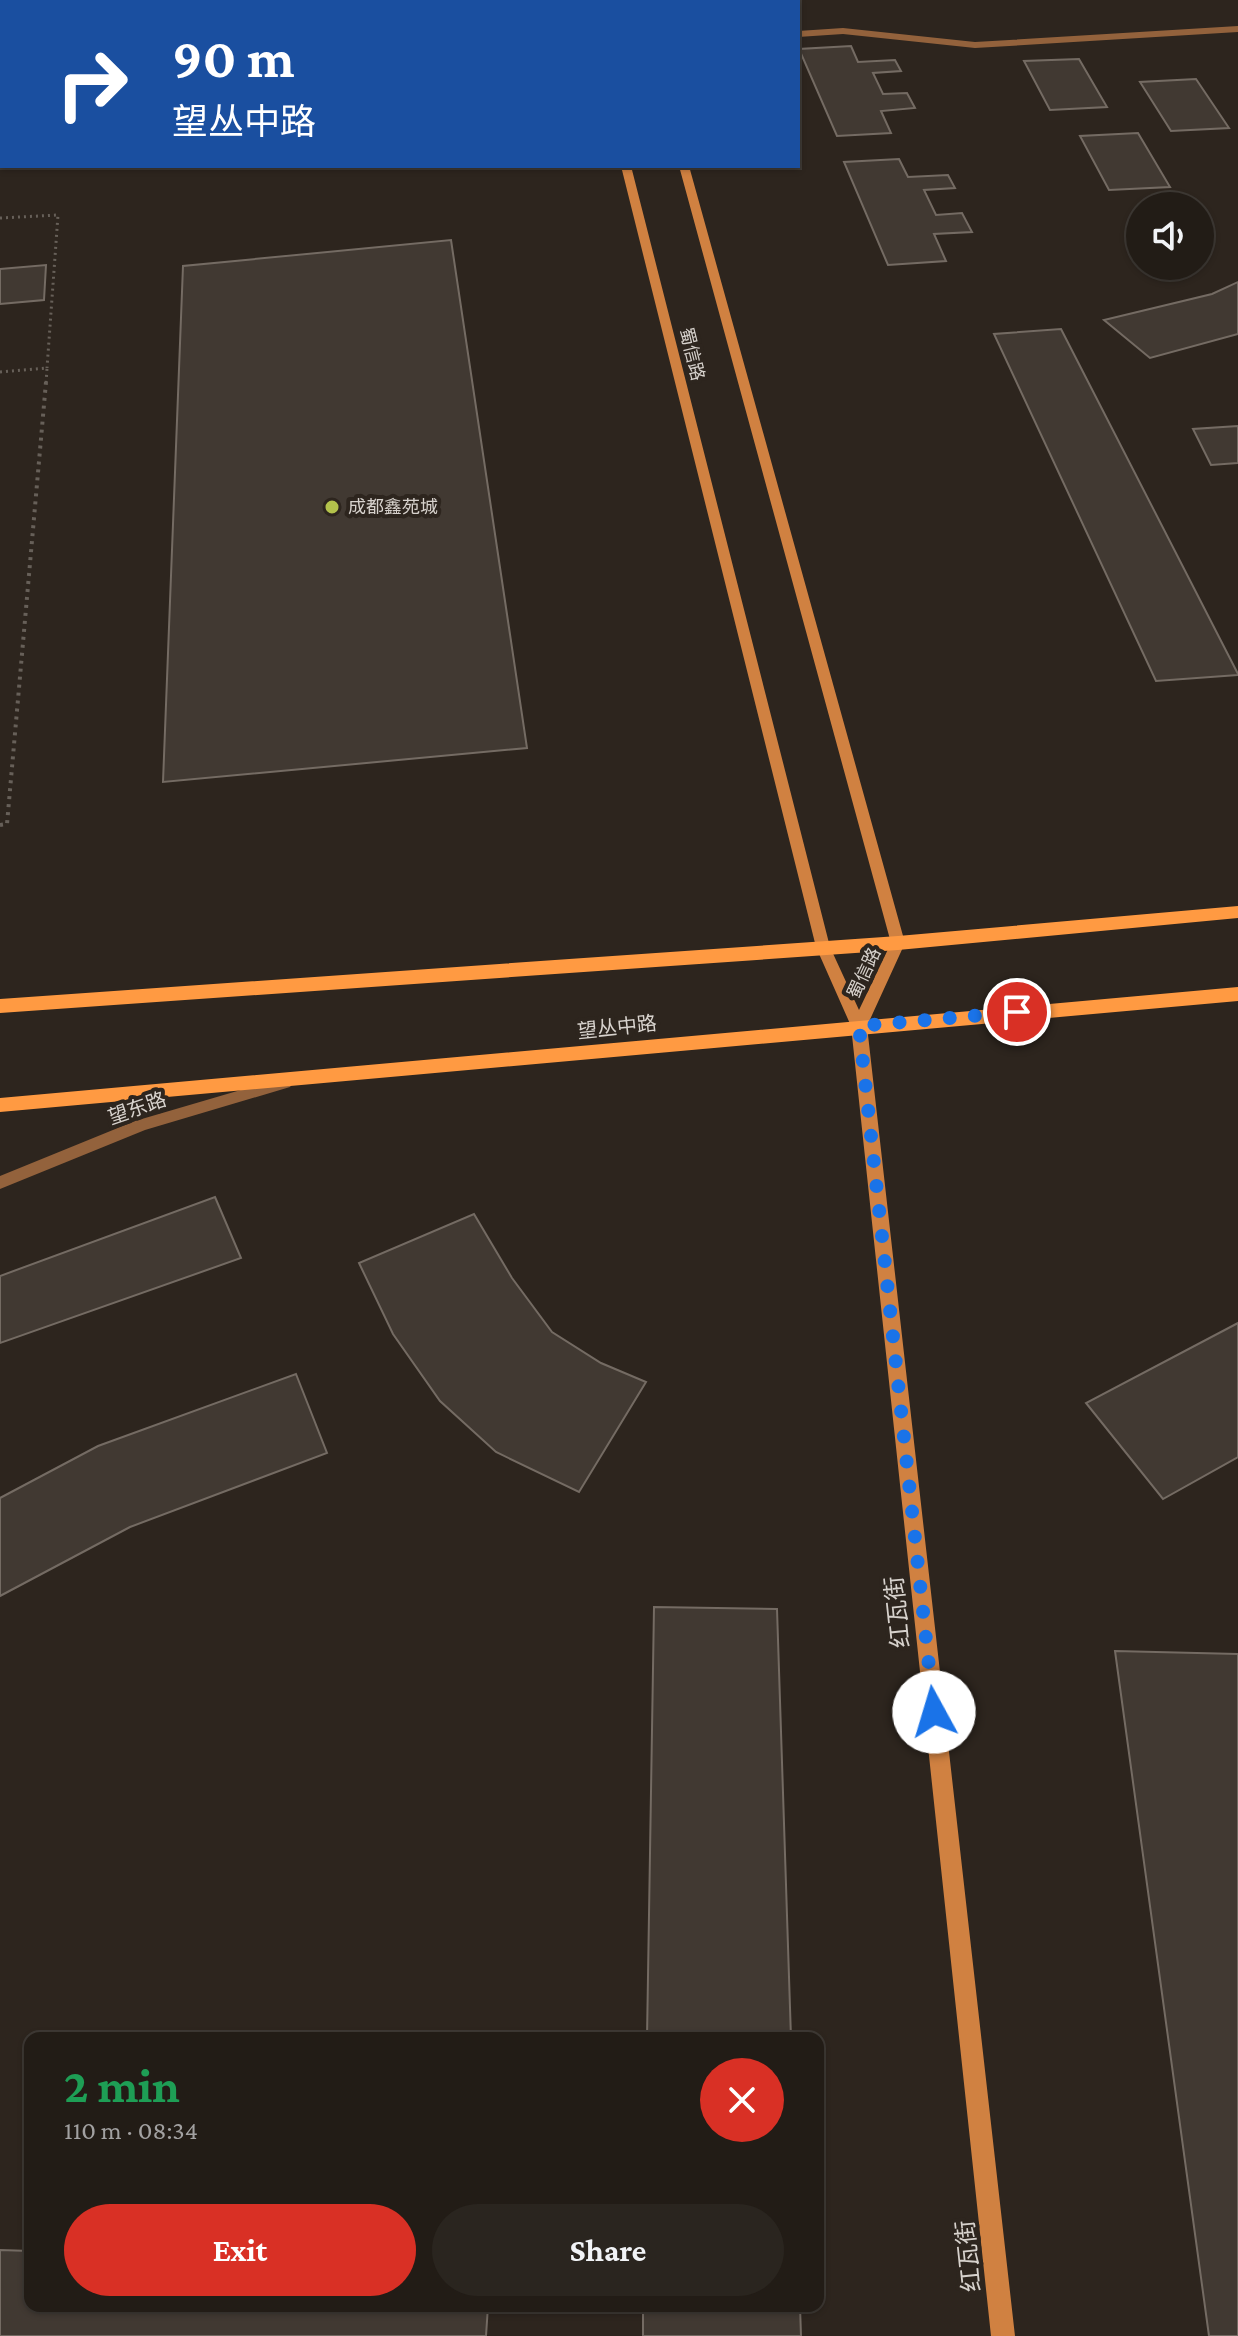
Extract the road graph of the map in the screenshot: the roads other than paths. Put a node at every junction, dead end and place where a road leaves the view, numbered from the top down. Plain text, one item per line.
1 (1238, 29) edge
2 (800, 34) edge
3 (627, 168) edge
4 (685, 168) edge
5 (1238, 912) edge
6 (898, 943) junction
7 (823, 947) junction
8 (1238, 994) edge
9 (0, 1006) edge
10 (859, 1026) junction
11 (292, 1081) junction
12 (0, 1105) edge
13 (0, 1183) edge
14 (1003, 2336) edge

1 - 2 street
3 - 7 main road, 蜀信路
4 - 6 main road, 蜀信路
5 - 6 main road
6 - 7 main road
6 - 10 main road, 蜀信路
7 - 9 main road
7 - 10 main road, 蜀信路
8 - 10 main road, 望丛中路
10 - 11 main road, 望丛中路
10 - 14 main road, 红瓦街
11 - 12 main road, 望丛中路
11 - 13 street, 望东路

